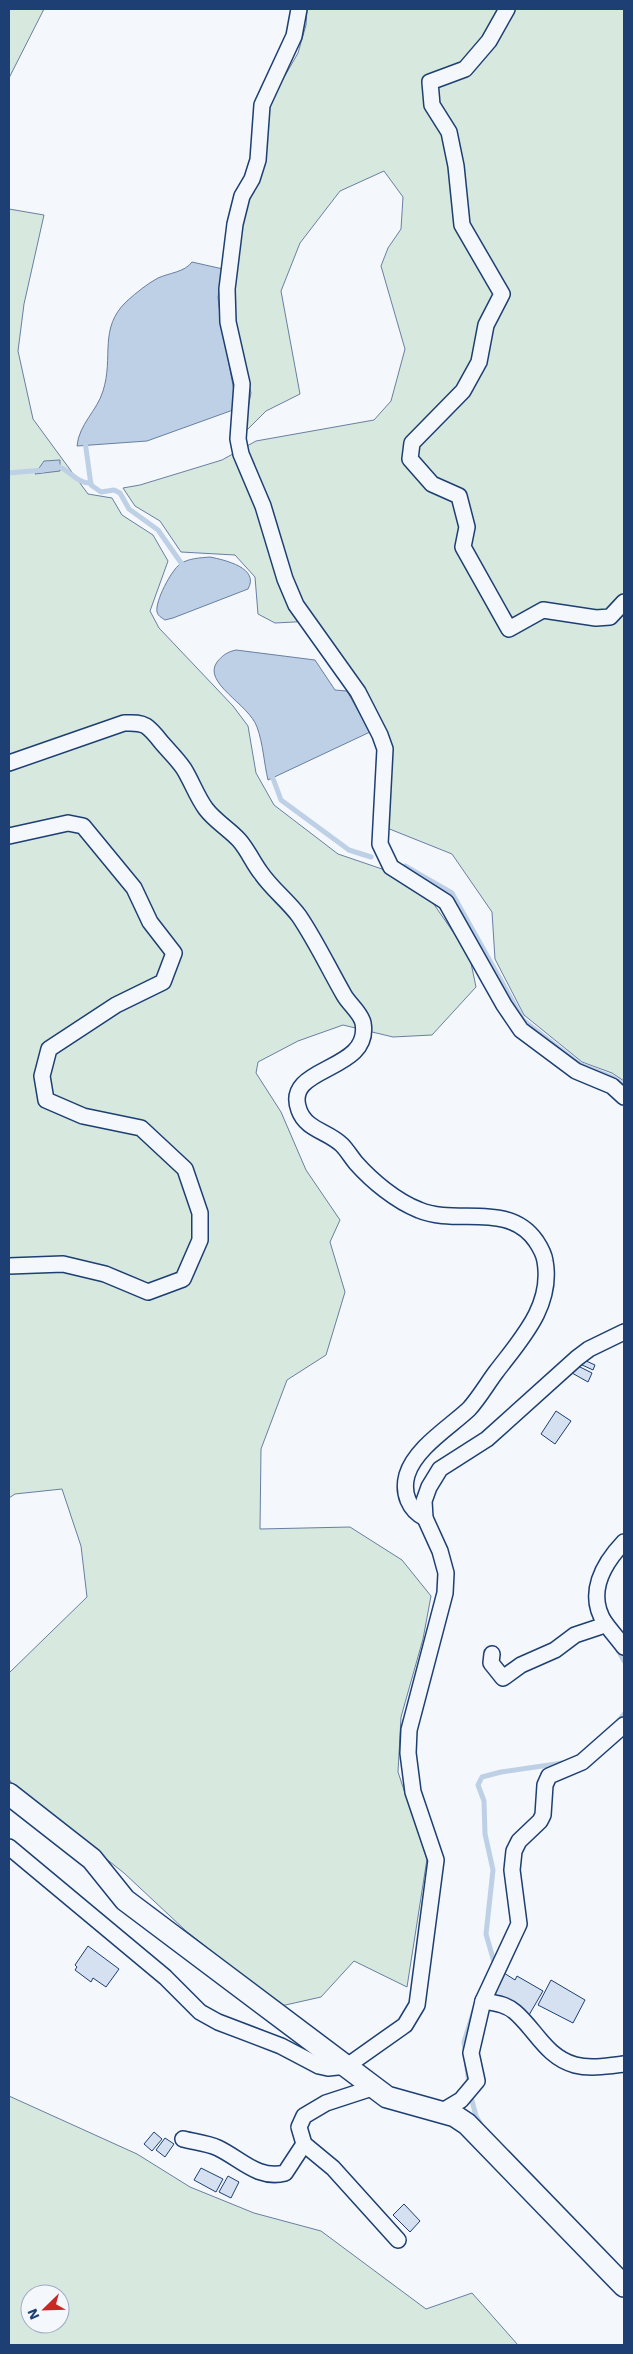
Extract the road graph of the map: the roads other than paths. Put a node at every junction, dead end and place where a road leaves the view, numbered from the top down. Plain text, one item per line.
1 (299, 9) edge
2 (507, 9) edge
3 (624, 602) edge
4 (9, 763) edge
5 (9, 836) edge
6 (624, 1097) edge
7 (9, 1266) edge
8 (624, 1332) edge
9 (425, 1518) junction
10 (624, 1542) edge
11 (602, 1625) junction
12 (624, 1647) edge
13 (492, 1654) dead end
14 (624, 1725) edge
15 (9, 1794) edge
16 (9, 1847) edge
17 (483, 2001) junction
18 (624, 2064) edge
19 (347, 2066) junction
20 (375, 2087) junction
21 (442, 2112) junction
22 (183, 2140) dead end
23 (304, 2144) junction
24 (398, 2240) dead end
25 (624, 2286) edge

1 - 6 street
2 - 3 street
4 - 9 street
5 - 7 street
8 - 9 street
9 - 19 street
10 - 11 street
11 - 12 street
11 - 13 street
14 - 17 street
15 - 19 street
16 - 19 street
17 - 18 street
17 - 21 street
19 - 20 street
20 - 21 street
20 - 23 street
21 - 25 street
22 - 23 street
23 - 24 street

